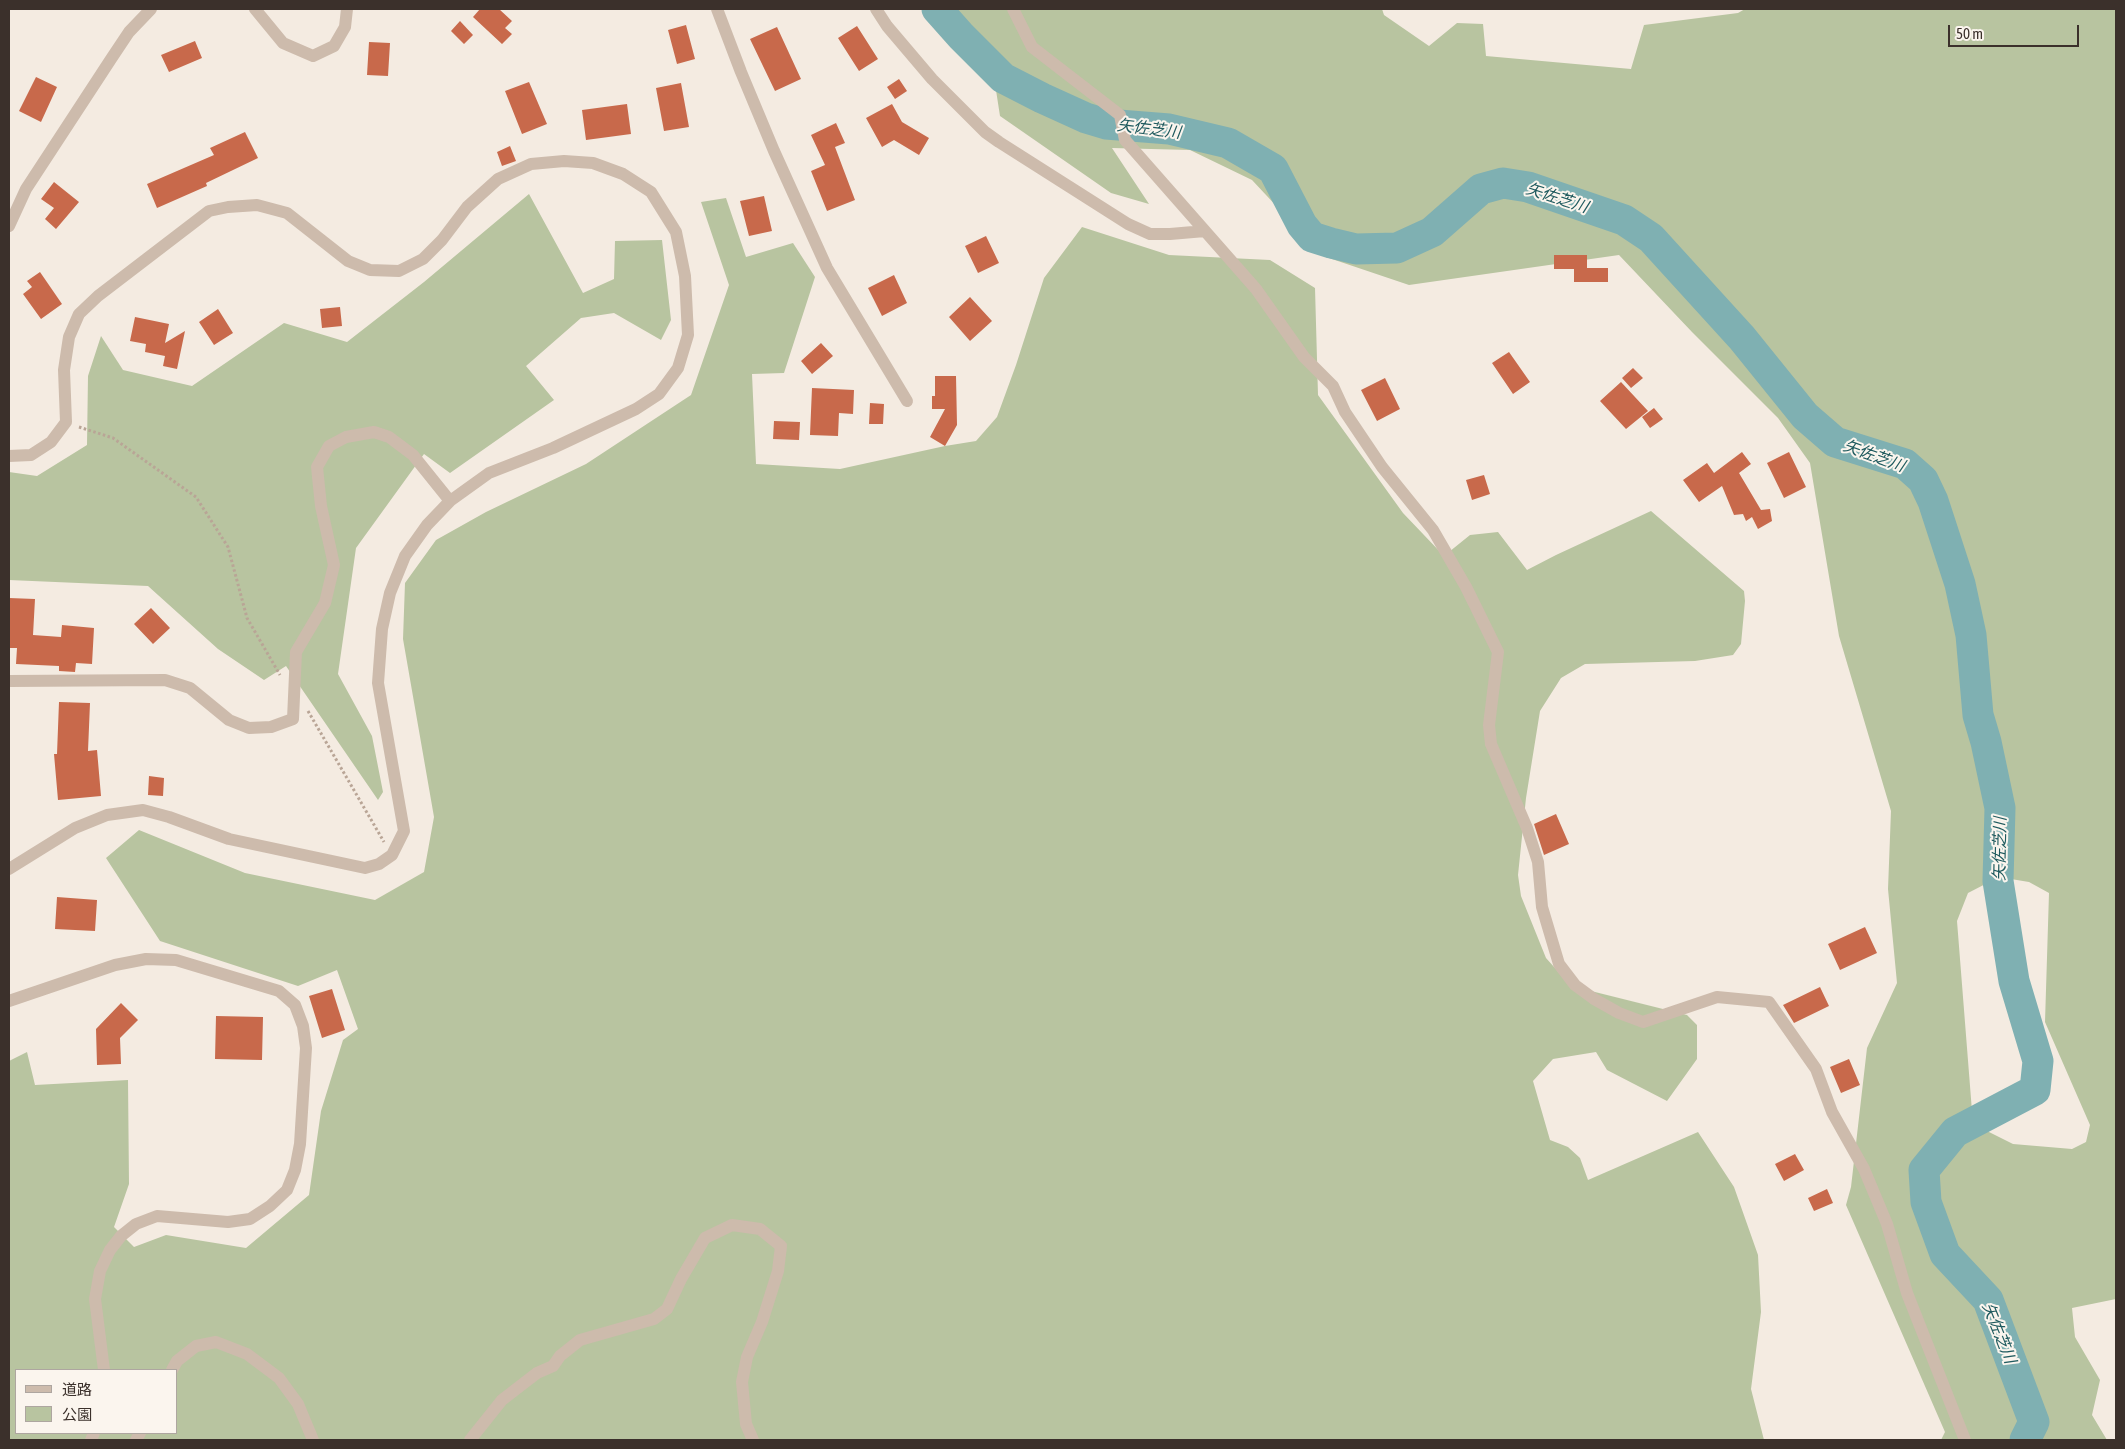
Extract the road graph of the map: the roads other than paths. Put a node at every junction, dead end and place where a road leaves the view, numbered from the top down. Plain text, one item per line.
1 (151, 9) edge
2 (255, 9) edge
3 (347, 9) edge
4 (717, 9) edge
5 (876, 9) edge
6 (1013, 9) edge
7 (9, 226) edge
8 (1205, 231) junction
9 (907, 401) dead end
10 (9, 456) edge
11 (450, 501) junction
12 (9, 681) edge
13 (9, 869) edge
14 (9, 1001) edge
15 (104, 1369) edge
16 (173, 1369) edge
17 (313, 1440) edge
18 (470, 1440) edge
19 (753, 1440) edge
20 (1964, 1440) edge

1 - 7 street
2 - 3 street
4 - 9 street
5 - 8 street
6 - 8 street
8 - 20 street
10 - 11 street
11 - 12 street
11 - 13 street
14 - 15 street
16 - 17 street
18 - 19 street

